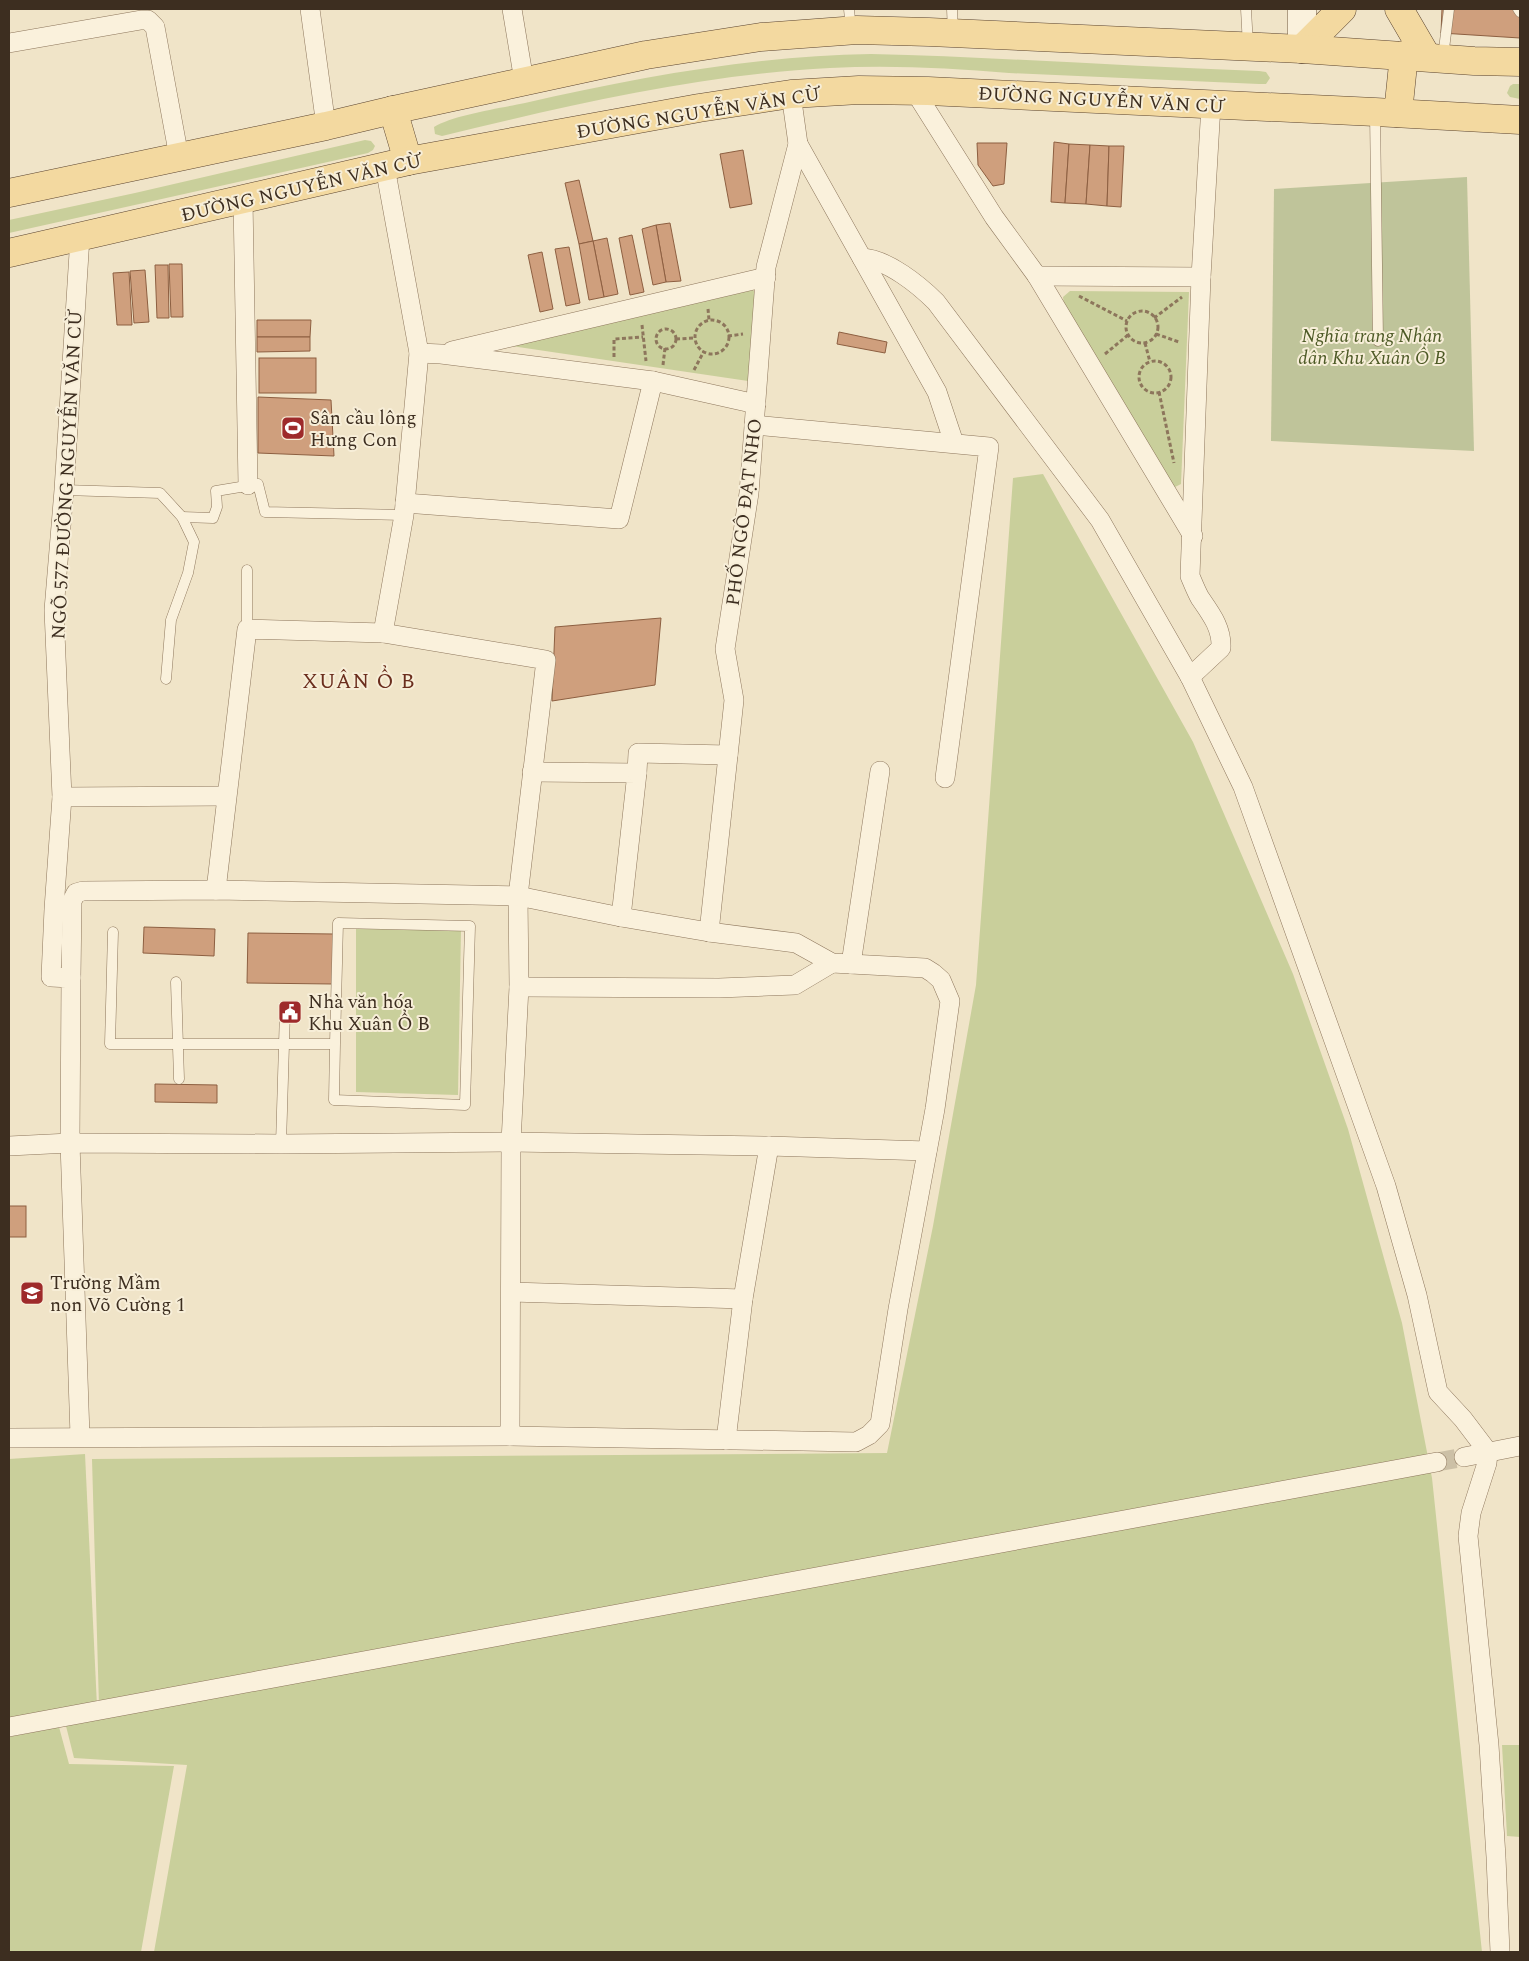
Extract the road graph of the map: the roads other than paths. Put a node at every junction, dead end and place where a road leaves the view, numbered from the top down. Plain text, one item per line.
1 (310, 9) edge
2 (512, 9) edge
3 (1246, 9) edge
4 (1302, 9) edge
5 (1342, 9) edge
6 (1399, 9) edge
7 (1449, 9) edge
8 (1518, 9) edge
9 (1520, 12) edge
10 (850, 20) edge
11 (952, 21) edge
12 (9, 43) edge
13 (1248, 47) junction
14 (1302, 49) junction
15 (1425, 57) junction
16 (1520, 62) edge
17 (524, 81) junction
18 (914, 90) junction
19 (791, 94) junction
20 (1211, 105) junction
21 (393, 110) junction
22 (1387, 112) junction
23 (1520, 120) edge
24 (326, 126) junction
25 (798, 144) junction
26 (179, 157) junction
27 (397, 164) junction
28 (9, 193) edge
29 (243, 200) junction
30 (80, 237) junction
31 (9, 253) edge
32 (862, 258) junction
33 (1037, 276) junction
34 (766, 277) junction
35 (1201, 277) junction
36 (1378, 340) dead end
37 (420, 353) junction
38 (441, 354) junction
39 (658, 373) junction
40 (756, 404) junction
41 (754, 425) junction
42 (954, 444) junction
43 (248, 485) junction
44 (64, 490) junction
45 (404, 509) junction
46 (182, 517) junction
47 (1193, 536) junction
48 (247, 570) dead end
49 (246, 629) junction
50 (383, 633) junction
51 (1190, 677) junction
52 (166, 680) dead end
53 (728, 755) junction
54 (880, 771) dead end
55 (532, 772) junction
56 (637, 773) junction
57 (944, 778) dead end
58 (226, 796) junction
59 (62, 797) junction
60 (216, 890) junction
61 (518, 896) junction
62 (621, 917) junction
63 (113, 932) dead end
64 (709, 932) junction
65 (832, 963) junction
66 (851, 964) junction
67 (71, 978) junction
68 (176, 982) dead end
69 (519, 987) junction
70 (285, 1011) dead end
71 (178, 1044) junction
72 (335, 1044) junction
73 (284, 1045) junction
74 (179, 1079) dead end
75 (511, 1142) junction
76 (70, 1143) junction
77 (281, 1144) junction
78 (9, 1146) edge
79 (769, 1146) junction
80 (927, 1151) junction
81 (511, 1292) junction
82 (742, 1299) junction
83 (80, 1436) junction
84 (510, 1436) junction
85 (9, 1438) edge
86 (726, 1440) junction
87 (1520, 1446) edge
88 (1488, 1452) junction
89 (1464, 1457) tunnel mouth
90 (1437, 1462) tunnel mouth
91 (9, 1727) edge
92 (1500, 1952) edge

1 - 24 street
2 - 17 street
3 - 13 lane
4 - 14 street
5 - 14 main road
6 - 15 main road
7 - 15 lane
8 - 9 lane
10 - 11 main road
10 - 17 main road
11 - 13 main road
12 - 26 street
13 - 14 main road
14 - 15 main road
15 - 16 main road
15 - 22 main road
17 - 21 main road
18 - 19 main road, ĐƯỜNG NGUYỄN VĂN CỪ
18 - 20 main road, ĐƯỜNG NGUYỄN VĂN CỪ
18 - 33 street
19 - 25 street, PHỐ NGÔ ĐẠT NHO
19 - 27 main road, ĐƯỜNG NGUYỄN VĂN CỪ
20 - 22 main road, ĐƯỜNG NGUYỄN VĂN CỪ
20 - 35 street
21 - 24 main road
21 - 27 main road
22 - 23 main road, ĐƯỜNG NGUYỄN VĂN CỪ
22 - 36 lane
24 - 26 main road
25 - 32 street
25 - 34 street, PHỐ NGÔ ĐẠT NHO
26 - 28 main road
27 - 29 main road, ĐƯỜNG NGUYỄN VĂN CỪ
27 - 37 street
29 - 30 main road, ĐƯỜNG NGUYỄN VĂN CỪ
29 - 43 street
30 - 31 main road, ĐƯỜNG NGUYỄN VĂN CỪ
30 - 44 street, NGÕ 577 ĐƯỜNG NGUYỄN VĂN CỪ
32 - 42 street
32 - 51 street
33 - 35 street
33 - 47 street
34 - 38 street
34 - 40 street, PHỐ NGÔ ĐẠT NHO
35 - 47 street
37 - 38 street
37 - 45 street
38 - 39 street
39 - 40 street
39 - 45 street
40 - 41 street, PHỐ NGÔ ĐẠT NHO
41 - 42 street
41 - 53 street, PHỐ NGÔ ĐẠT NHO
42 - 57 street
43 - 45 lane
43 - 46 lane
44 - 46 lane
44 - 59 street, NGÕ 577 ĐƯỜNG NGUYỄN VĂN CỪ
45 - 50 street
46 - 52 lane
47 - 51 street
48 - 49 lane
49 - 50 street
49 - 58 street
50 - 55 street
51 - 88 street
53 - 56 street
53 - 64 street, PHỐ NGÔ ĐẠT NHO
54 - 66 street
55 - 56 street
55 - 61 street
56 - 62 street
58 - 59 street
58 - 60 street
59 - 67 street, NGÕ 577 ĐƯỜNG NGUYỄN VĂN CỪ
60 - 61 street
60 - 67 street
61 - 62 street
61 - 69 street
62 - 64 street
63 - 71 lane
64 - 65 street
65 - 66 street
65 - 69 street
66 - 80 street
67 - 76 street
68 - 71 lane
69 - 75 street
70 - 73 lane
71 - 73 lane
71 - 74 lane
72 - 72 lane
72 - 73 lane
73 - 77 lane
75 - 77 street
75 - 79 street
75 - 81 street
76 - 77 street
76 - 78 street
76 - 83 street
79 - 80 street
79 - 82 street
80 - 86 street
81 - 82 street
81 - 84 street
82 - 86 street
83 - 84 street
83 - 85 street
84 - 86 street
87 - 88 street
88 - 89 street
88 - 92 street
90 - 91 street

